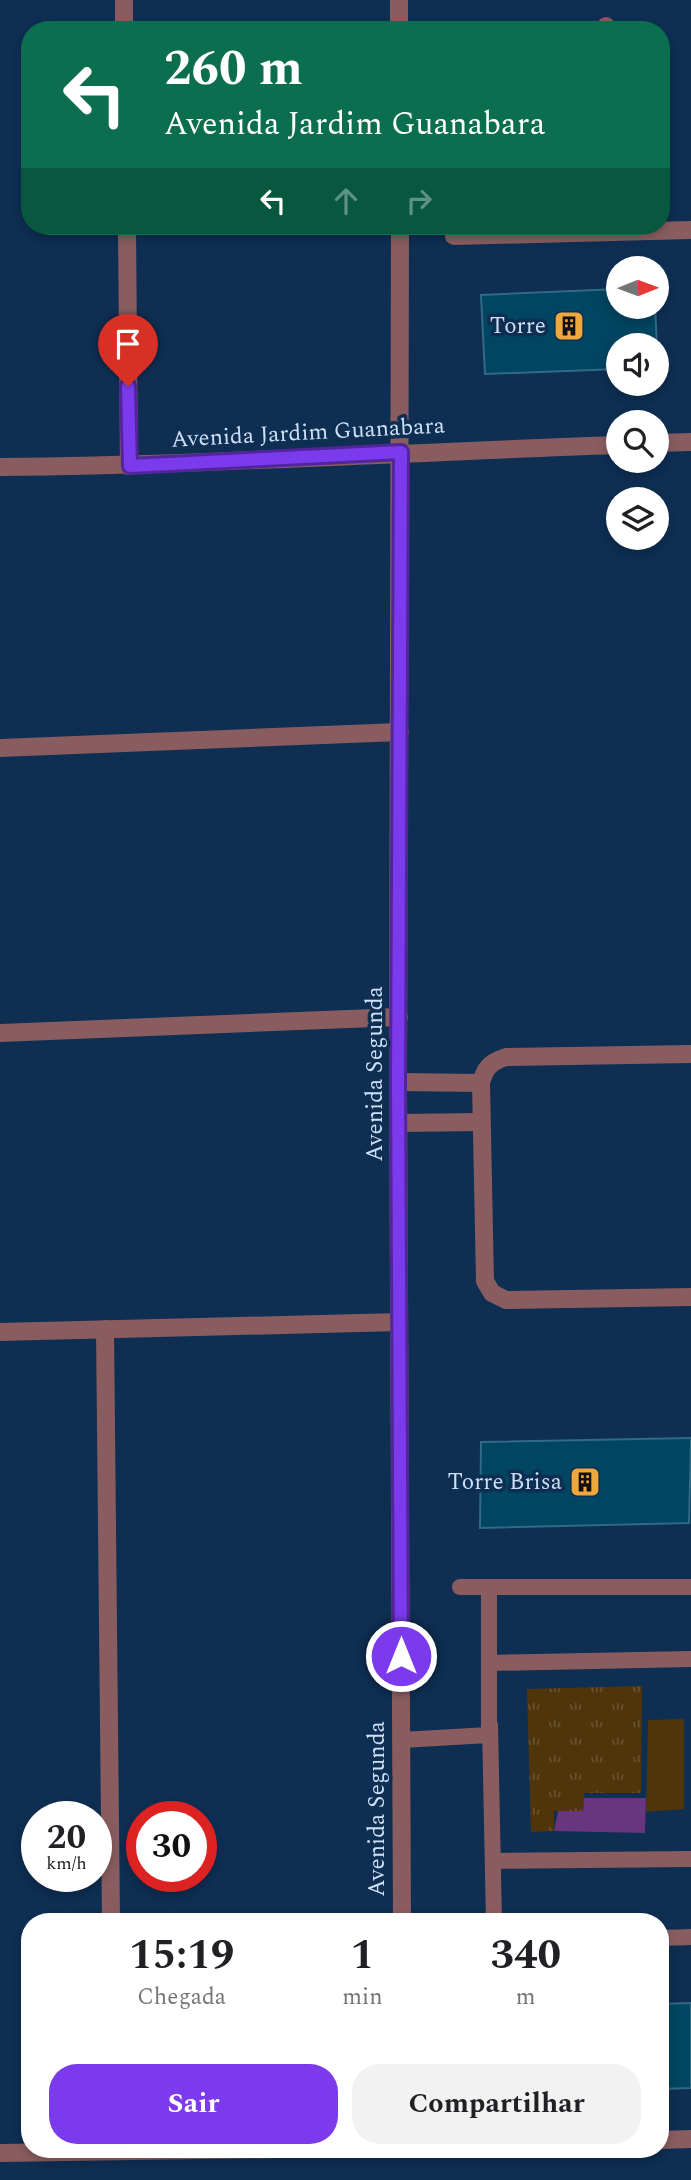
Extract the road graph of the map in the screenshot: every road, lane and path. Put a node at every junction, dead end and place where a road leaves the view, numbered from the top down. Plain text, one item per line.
1 (124, 0) edge
2 (399, 0) edge
3 (124, 21) edge
4 (399, 21) edge
5 (670, 230) edge
6 (691, 230) edge
7 (127, 235) edge
8 (400, 235) edge
9 (463, 235) edge
10 (454, 236) dead end
11 (691, 442) edge
12 (669, 443) edge
13 (606, 445) edge
14 (401, 452) junction
15 (130, 466) junction
16 (0, 467) edge
17 (400, 733) junction
18 (0, 748) edge
19 (399, 1017) junction
20 (0, 1033) edge
21 (691, 1054) edge
22 (398, 1082) junction
23 (481, 1083) junction
24 (481, 1122) junction
25 (399, 1123) junction
26 (691, 1297) edge
27 (398, 1322) junction
28 (105, 1329) junction
29 (0, 1332) edge
30 (460, 1587) dead end
31 (489, 1587) junction
32 (691, 1587) edge
33 (691, 1659) edge
34 (489, 1663) junction
35 (401, 1740) junction
36 (691, 1859) edge
37 (493, 1861) junction
38 (111, 1913) edge
39 (402, 1913) edge
40 (494, 1913) edge
41 (691, 1937) edge
42 (669, 1938) edge
43 (691, 2139) edge
44 (669, 2140) edge
45 (0, 2153) edge
46 (21, 2153) edge

1 - 3 street
2 - 4 street
5 - 6 street
7 - 15 street
8 - 14 street, Avenida Segunda
9 - 10 street
11 - 12 street
13 - 14 street, Avenida Jardim Guanabara
14 - 15 street, Avenida Jardim Guanabara
14 - 17 street, Avenida Segunda
15 - 16 street, Avenida Jardim Guanabara
17 - 18 street
17 - 19 street, Avenida Segunda
19 - 20 street
19 - 22 street, Avenida Segunda
21 - 23 street
22 - 23 street
22 - 25 street, Avenida Segunda
23 - 24 street
24 - 25 street
24 - 26 street
25 - 27 street, Avenida Segunda
27 - 28 street
27 - 35 street, Avenida Segunda
28 - 29 street
28 - 38 street
30 - 31 lane
31 - 32 lane
31 - 34 lane
33 - 34 lane
34 - 35 lane
34 - 37 lane
35 - 39 street, Avenida Segunda
36 - 37 lane
37 - 40 lane
41 - 42 lane
43 - 44 street
45 - 46 street

